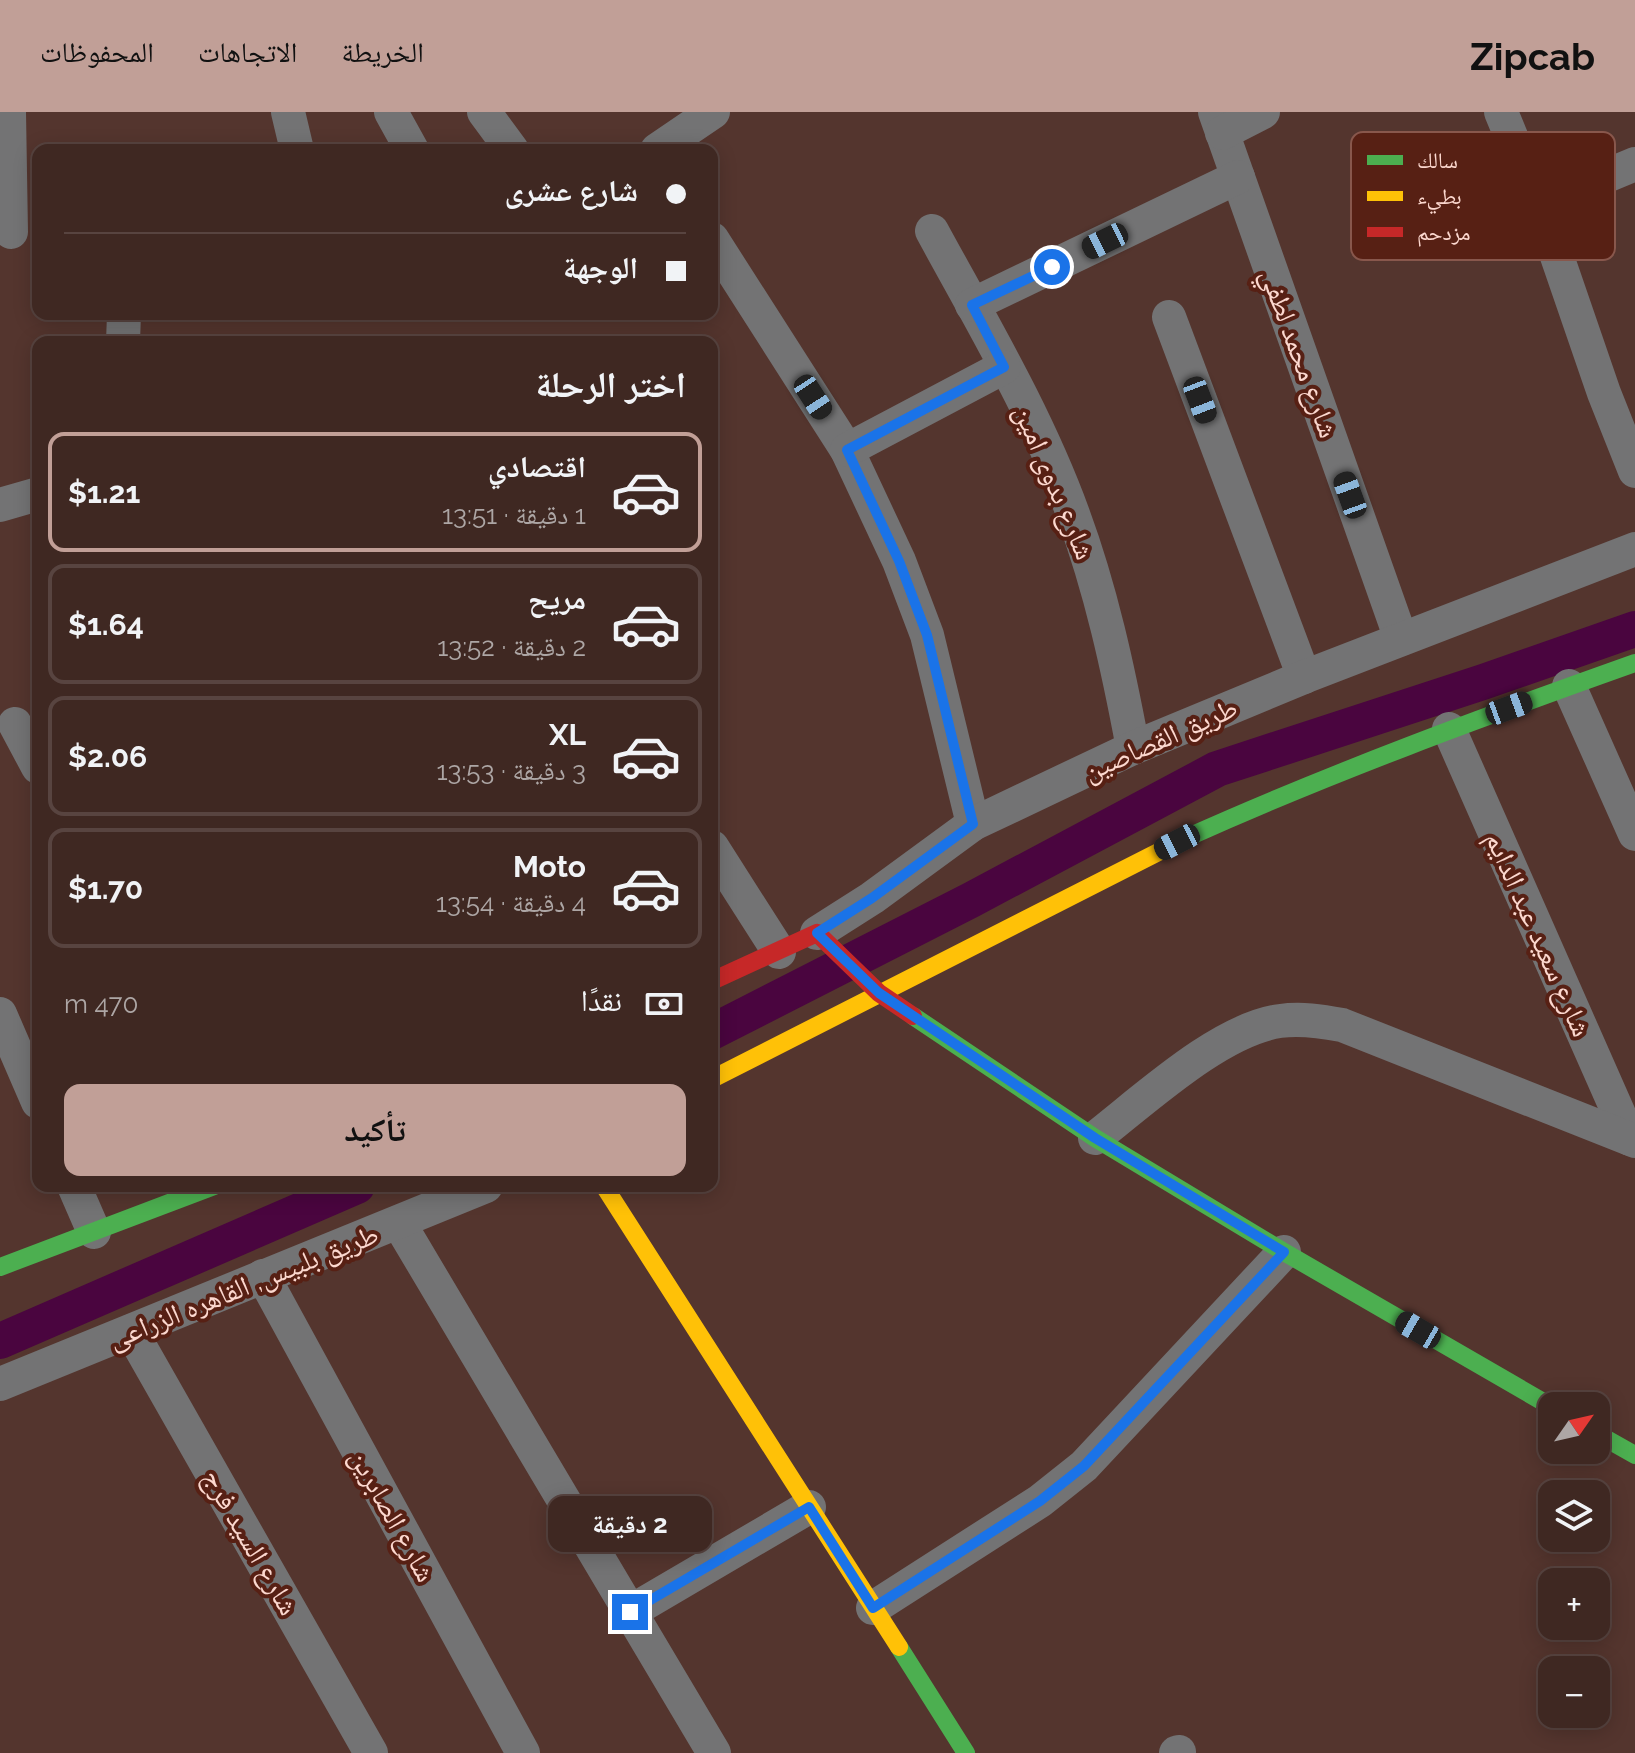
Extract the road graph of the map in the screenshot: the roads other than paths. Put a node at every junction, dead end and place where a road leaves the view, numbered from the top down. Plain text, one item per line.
1 (288, 112) edge
2 (391, 112) edge
3 (484, 112) edge
4 (713, 112) edge
5 (1263, 112) edge
6 (1501, 112) edge
7 (6, 115) edge
8 (1218, 123) edge
9 (1509, 132) edge
10 (296, 144) edge
11 (409, 144) edge
12 (508, 144) edge
13 (666, 144) edge
14 (1635, 164) edge
15 (1615, 172) edge
16 (1238, 177) junction
17 (932, 231) dead end
18 (16, 235) edge
19 (718, 248) edge
20 (1558, 260) edge
21 (972, 305) junction
22 (1169, 317) dead end
23 (1004, 367) junction
24 (847, 450) junction
25 (1635, 471) edge
26 (32, 496) edge
27 (0, 505) edge
28 (1635, 549) edge
29 (1401, 639) junction
30 (1635, 663) edge
31 (1304, 677) junction
32 (1569, 686) junction
33 (18, 723) edge
34 (1449, 729) junction
35 (1133, 748) junction
36 (32, 754) edge
37 (973, 824) junction
38 (1635, 834) edge
39 (718, 856) edge
40 (823, 937) junction
41 (779, 952) junction
42 (718, 978) edge
43 (873, 986) junction
44 (0, 1014) edge
45 (718, 1076) edge
46 (32, 1088) edge
47 (1095, 1138) junction
48 (1632, 1140) edge
49 (77, 1192) edge
50 (198, 1192) edge
51 (472, 1192) edge
52 (608, 1192) edge
53 (399, 1223) junction
54 (94, 1232) junction
55 (1284, 1252) junction
56 (0, 1267) edge
57 (263, 1276) junction
58 (131, 1331) junction
59 (0, 1384) edge
60 (1538, 1399) edge
61 (1610, 1441) edge
62 (1635, 1455) edge
63 (809, 1507) junction
64 (873, 1608) junction
65 (630, 1612) junction
66 (371, 1753) edge
67 (523, 1753) edge
68 (714, 1753) edge
69 (966, 1753) edge

1 - 10 street
2 - 11 street
3 - 12 street
4 - 13 street
5 - 8 street
6 - 9 street
7 - 18 street
8 - 16 street, شارع محمد لطفي
14 - 15 street
16 - 21 street
16 - 29 street, شارع محمد لطفي
17 - 21 street, شارع بدوى امين
19 - 24 street
20 - 25 street
21 - 23 street, شارع بدوى امين
22 - 31 street
23 - 24 street
23 - 35 street, شارع بدوى امين
24 - 37 street
26 - 27 street
28 - 29 street, طريق القصاصين
29 - 31 street, طريق القصاصين
30 - 32 street
31 - 35 street, طريق القصاصين
32 - 34 street
32 - 38 street
33 - 36 street
34 - 43 street
34 - 48 street, شارع سعيد عبد الدايم
35 - 37 street, طريق القصاصين
37 - 40 street, طريق القصاصين
39 - 41 street
40 - 41 street, طريق القصاصين
40 - 43 street
41 - 42 street, طريق القصاصين
43 - 45 street
43 - 47 street
44 - 46 street
47 - 48 street
47 - 55 street
49 - 54 street
50 - 54 street
51 - 53 street, طريق بلبيس, القاهره الزراعى
52 - 63 street
53 - 57 street, طريق بلبيس, القاهره الزراعى
53 - 65 street
54 - 56 street
55 - 60 street
55 - 64 street
57 - 58 street, طريق بلبيس, القاهره الزراعى
57 - 67 street, شارع الصابرين
58 - 59 street, طريق بلبيس, القاهره الزراعى
58 - 66 street, شارع السيد فرج
61 - 62 street
63 - 64 street
63 - 65 street
64 - 69 street
65 - 68 street

